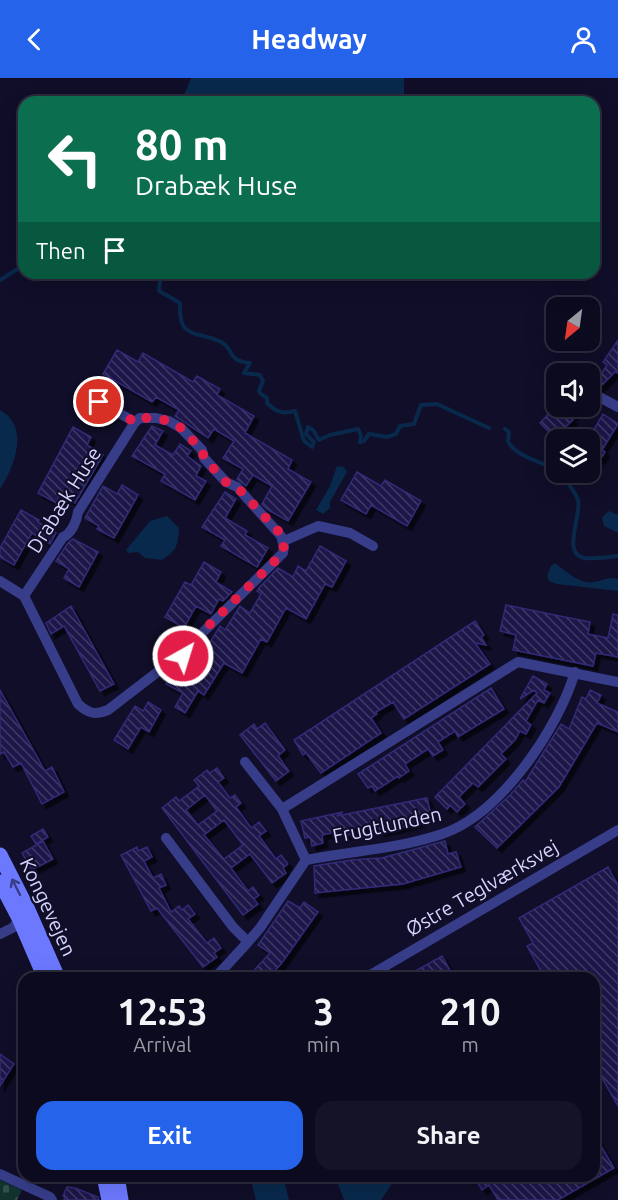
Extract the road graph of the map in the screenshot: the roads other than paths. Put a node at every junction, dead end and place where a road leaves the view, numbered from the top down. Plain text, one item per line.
1 (600, 397) edge
2 (99, 402) dead end
3 (618, 407) edge
4 (135, 422) junction
5 (284, 541) junction
6 (373, 546) dead end
7 (0, 580) edge
8 (24, 597) junction
9 (575, 672) junction
10 (618, 682) edge
11 (245, 762) dead end
12 (282, 809) junction
13 (618, 830) edge
14 (166, 838) dead end
15 (0, 855) edge
16 (306, 860) junction
17 (0, 882) edge
18 (19, 918) junction
19 (0, 934) edge
20 (248, 942) junction
21 (42, 972) edge
22 (55, 972) edge
23 (220, 972) edge
24 (375, 972) edge
25 (0, 1174) edge
26 (105, 1182) edge
27 (118, 1182) edge
28 (52, 1200) edge
29 (109, 1200) edge
30 (121, 1200) edge

1 - 3 street
2 - 4 street
4 - 5 street
4 - 8 street, Drabæk Huse
5 - 6 street
5 - 8 street
7 - 8 street
9 - 10 street
9 - 12 street
9 - 16 street, Frugtlunden
11 - 12 street
12 - 16 street
13 - 24 street, Østre Teglværksvej
14 - 20 street
22 -> 15 main road, Kongevejen
16 - 20 street
17 - 18 main road, Kongevejen
18 - 19 street
18 - 21 main road, Kongevejen
20 - 23 street
25 - 28 street
26 - 29 main road
27 - 30 main road

